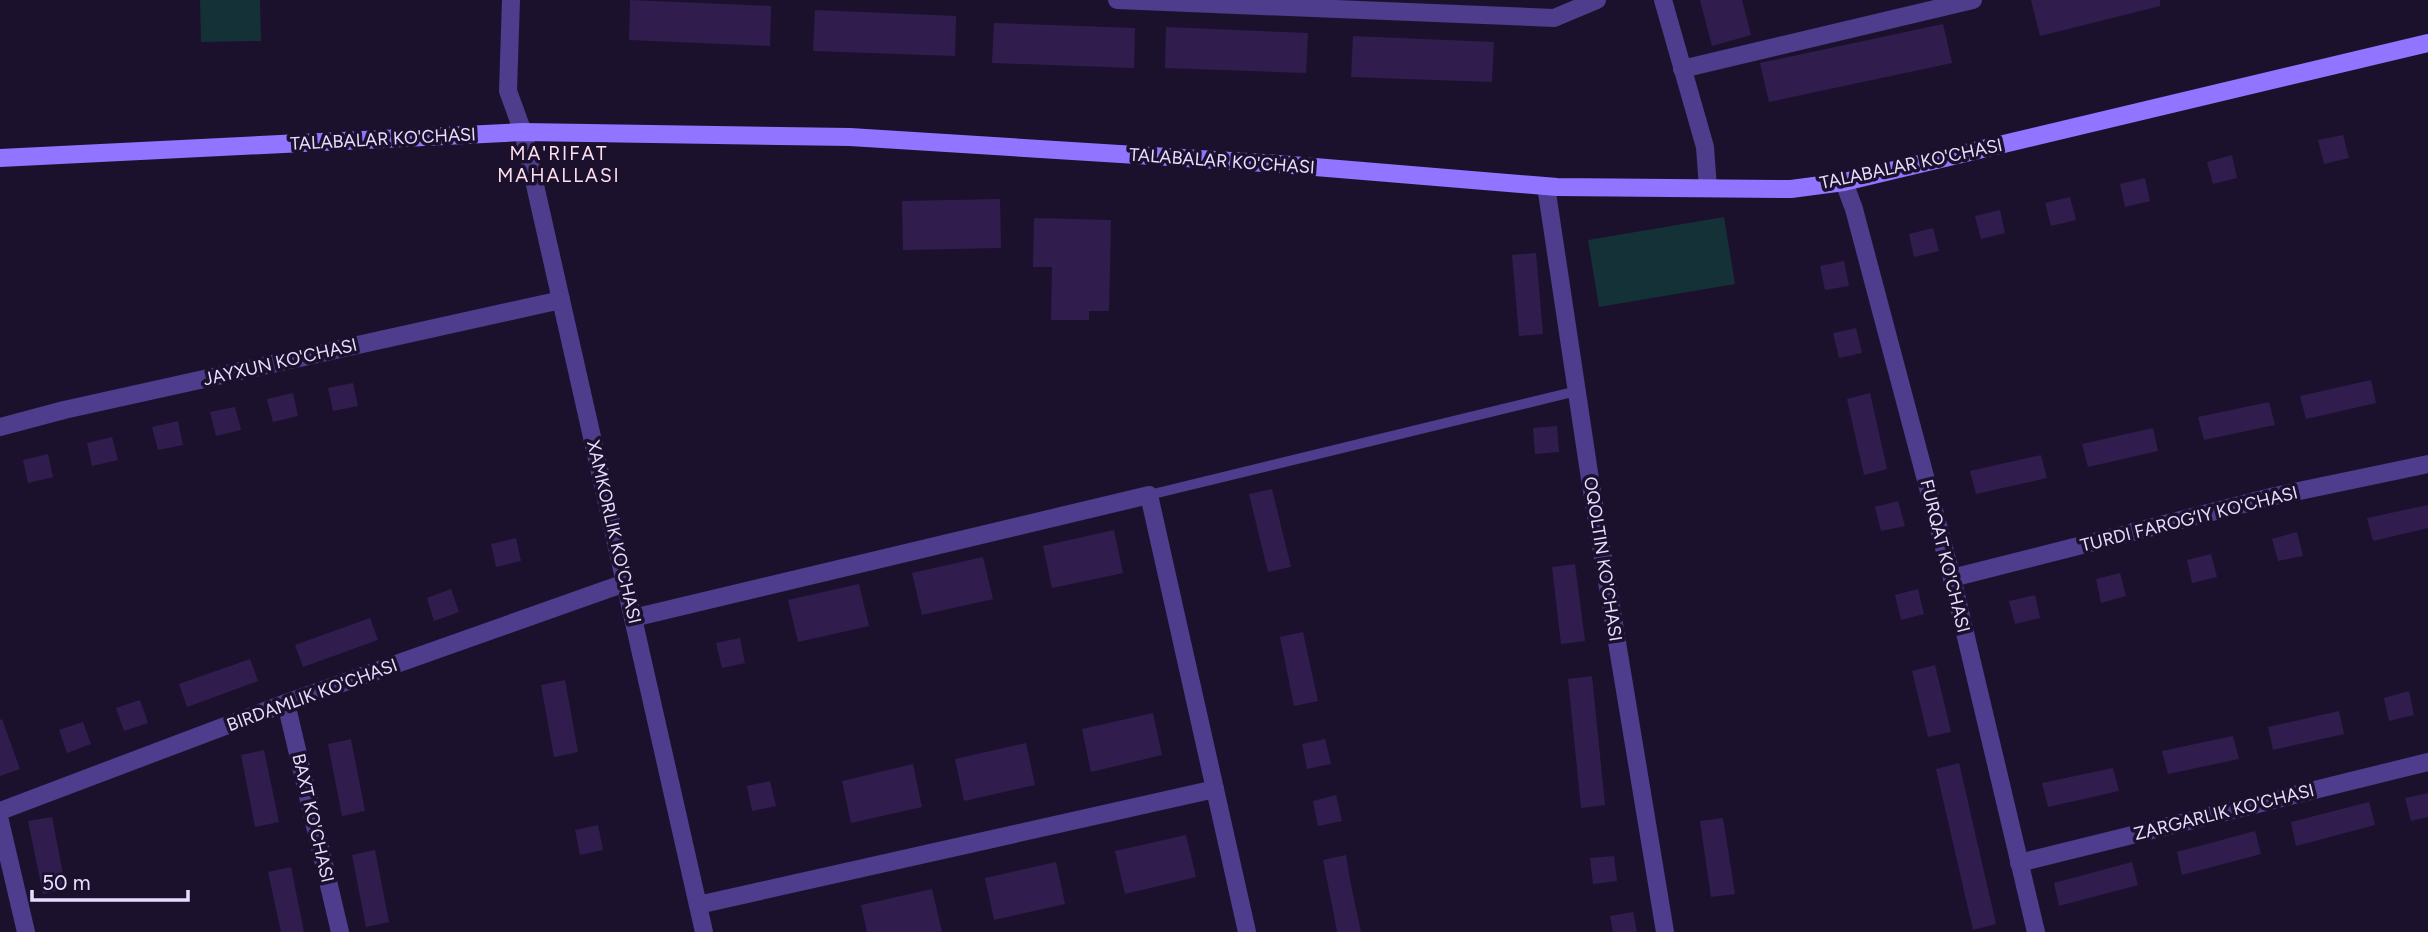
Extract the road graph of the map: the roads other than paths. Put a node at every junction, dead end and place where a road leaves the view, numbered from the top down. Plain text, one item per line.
1 (510, 0) edge
2 (1116, 0) edge
3 (1597, 0) edge
4 (1663, 0) edge
5 (1973, 0) edge
6 (2428, 43) edge
7 (1682, 69) junction
8 (523, 132) junction
9 (0, 158) edge
10 (1844, 182) junction
11 (1546, 186) junction
12 (1707, 188) junction
13 (561, 300) junction
14 (1577, 391) junction
15 (0, 427) edge
16 (2428, 464) edge
17 (1149, 495) junction
18 (1952, 578) junction
19 (625, 583) junction
20 (633, 618) junction
21 (286, 703) junction
22 (2428, 762) edge
23 (1215, 789) junction
24 (0, 811) edge
25 (0, 821) edge
26 (2019, 863) junction
27 (698, 905) junction
28 (26, 932) edge
29 (340, 932) edge
30 (704, 932) edge
31 (1247, 932) edge
32 (1665, 932) edge
33 (2036, 932) edge

1 - 8 street, XAMKORLIK KO'CHASI
2 - 3 street
4 - 7 street
5 - 7 street
6 - 10 street, TALABALAR KO'CHASI
7 - 12 street
8 - 9 street, TALABALAR KO'CHASI
8 - 11 street, TALABALAR KO'CHASI
8 - 13 street, XAMKORLIK KO'CHASI
10 - 12 street, TALABALAR KO'CHASI
10 - 18 street, FURQAT KO'CHASI
11 - 12 street, TALABALAR KO'CHASI
11 - 14 street, OQOLTIN KO'CHASI
13 - 15 street, JAYXUN KO'CHASI
13 - 19 street, XAMKORLIK KO'CHASI
14 - 17 lane
14 - 32 street, OQOLTIN KO'CHASI
16 - 18 street, TURDI FAROG‘IY KO'CHASI
17 - 20 street
17 - 23 street
18 - 26 street, FURQAT KO'CHASI
19 - 20 street, XAMKORLIK KO'CHASI
19 - 21 street, BIRDAMLIK KO'CHASI
20 - 27 street, XAMKORLIK KO'CHASI
21 - 24 street, BIRDAMLIK KO'CHASI
21 - 29 street, BAXT KO'CHASI
22 - 26 street, ZARGARLIK KO'CHASI
23 - 27 street
23 - 31 street
25 - 28 street
26 - 33 street, FURQAT KO'CHASI
27 - 30 street, XAMKORLIK KO'CHASI

